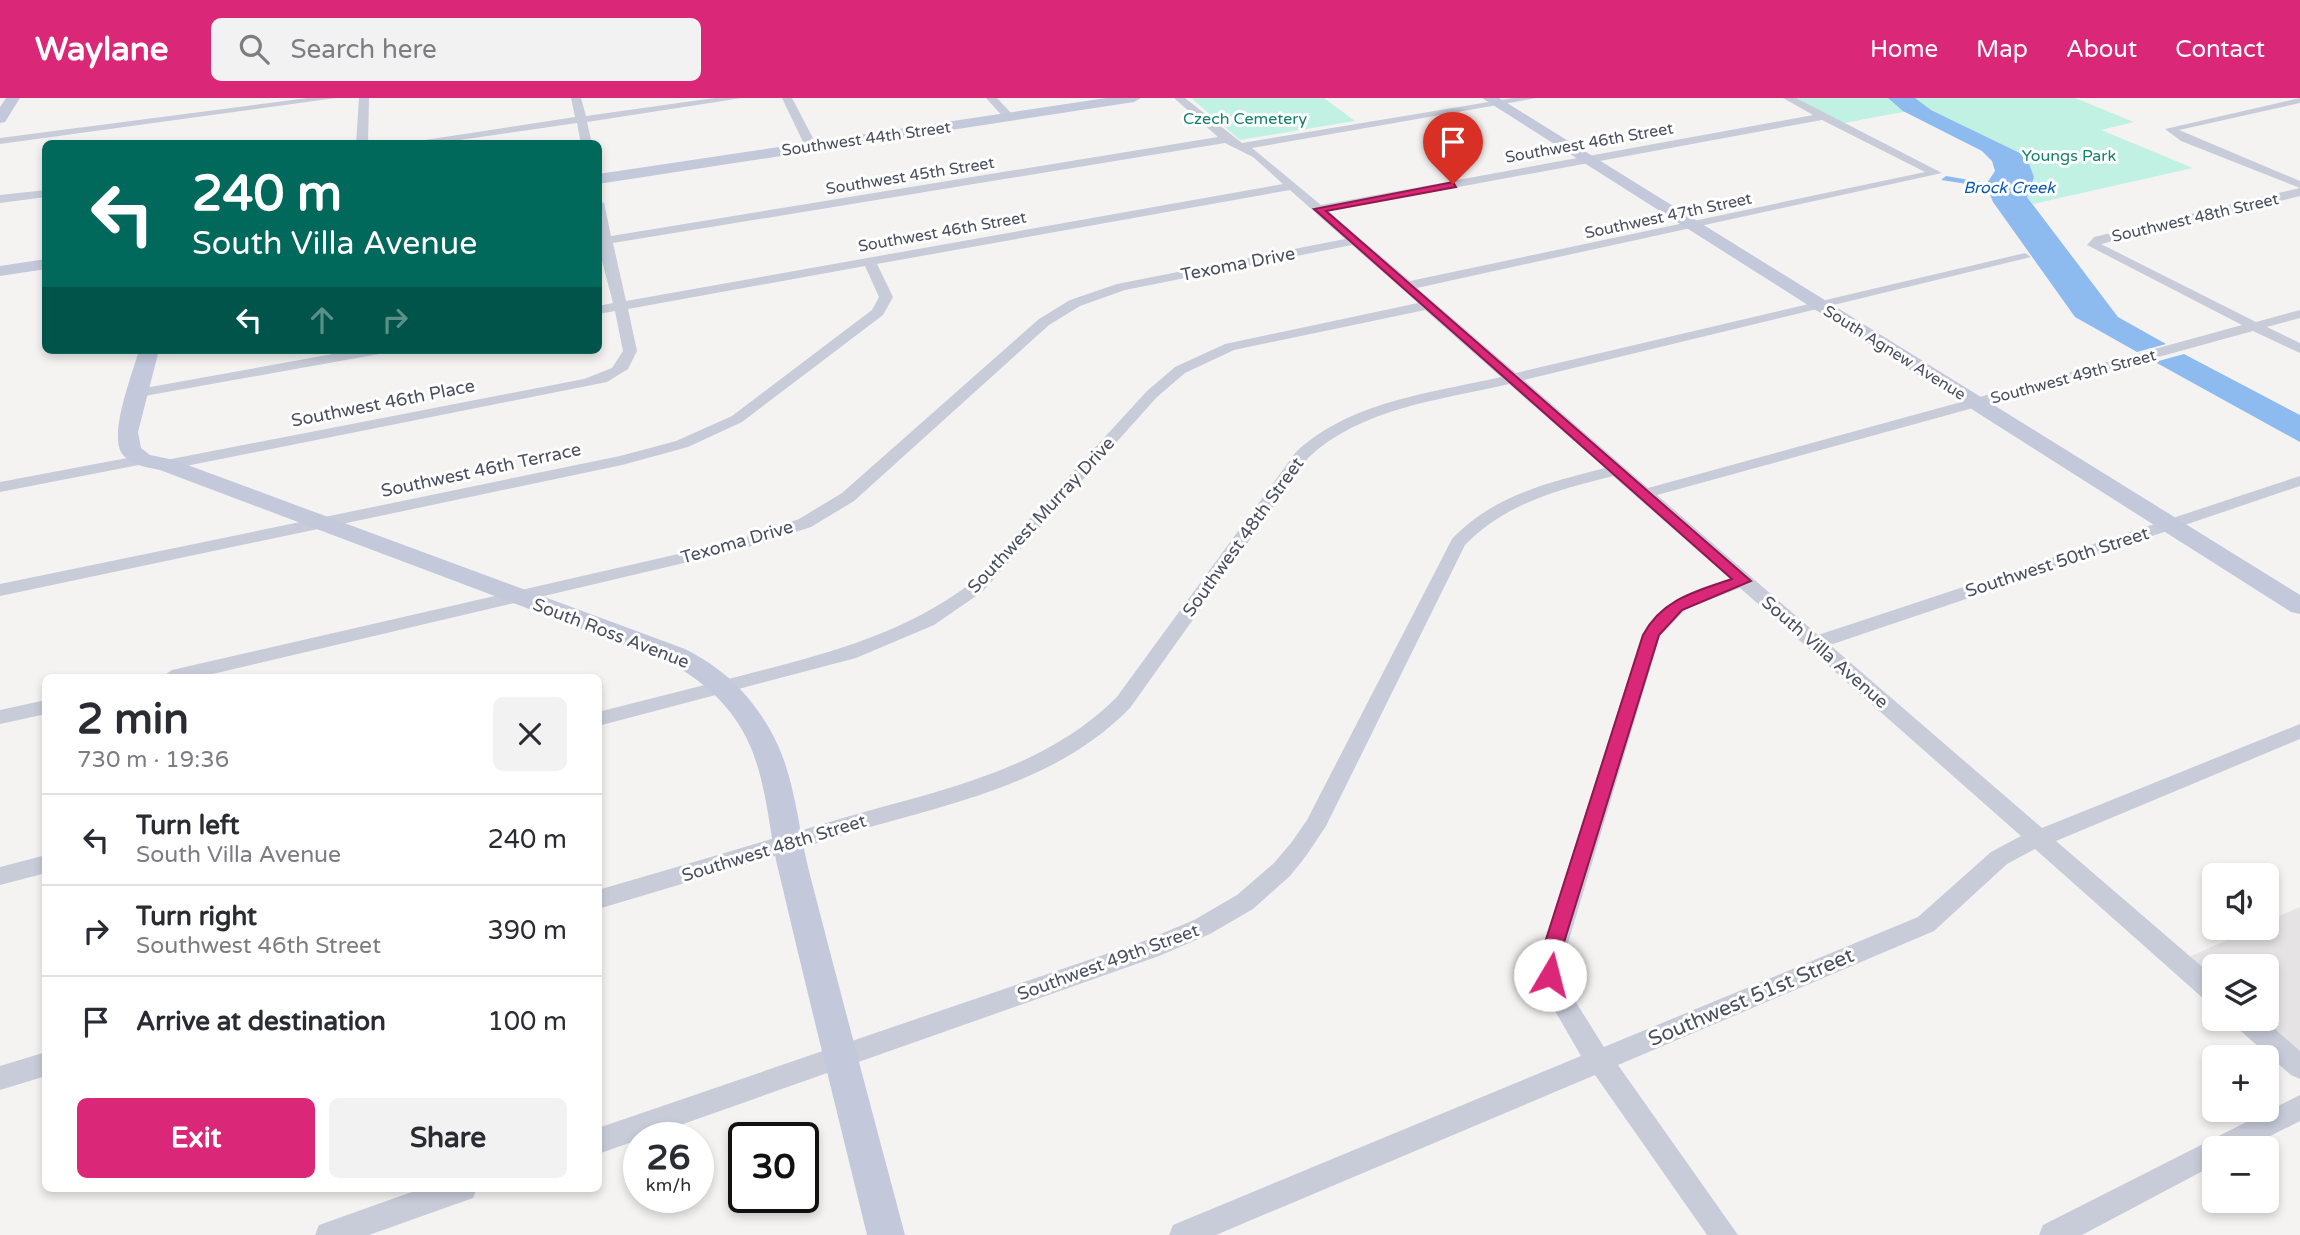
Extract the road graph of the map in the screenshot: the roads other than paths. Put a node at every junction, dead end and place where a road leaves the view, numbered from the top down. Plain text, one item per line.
1 (13, 98) edge
2 (331, 98) edge
3 (364, 98) edge
4 (576, 98) edge
5 (737, 98) edge
6 (787, 98) edge
7 (991, 98) edge
8 (1134, 98) edge
9 (1180, 98) edge
10 (1532, 98) edge
11 (1788, 98) edge
12 (2300, 100) edge
13 (1493, 101) edge
14 (1824, 116) junction
15 (1009, 117) junction
16 (0, 119) edge
17 (582, 119) junction
18 (362, 140) edge
19 (432, 140) edge
20 (586, 140) edge
21 (0, 141) edge
22 (1235, 143) junction
23 (811, 146) junction
24 (1587, 160) junction
25 (602, 178) edge
26 (2300, 185) edge
27 (1292, 186) junction
28 (2300, 192) edge
29 (42, 194) edge
30 (0, 199) edge
31 (1319, 209) junction
32 (1694, 226) junction
33 (1354, 241) junction
34 (602, 242) edge
35 (2025, 257) dead end
36 (869, 262) junction
37 (42, 265) edge
38 (0, 271) edge
39 (1406, 286) junction
40 (1428, 304) junction
41 (1821, 305) junction
42 (620, 307) junction
43 (602, 309) edge
44 (2300, 314) edge
45 (2254, 326) junction
46 (2172, 349) joint
47 (2300, 349) edge
48 (148, 354) edge
49 (357, 354) edge
50 (1513, 379) junction
51 (139, 393) junction
52 (1975, 402) junction
53 (154, 462) junction
54 (1617, 470) junction
55 (2300, 481) edge
56 (0, 487) edge
57 (1644, 494) junction
58 (324, 522) junction
59 (2169, 524) junction
60 (1743, 581) junction
61 (0, 590) edge
62 (519, 597) junction
63 (2300, 606) edge
64 (1814, 643) junction
65 (185, 674) edge
66 (725, 686) junction
67 (42, 708) edge
68 (0, 717) edge
69 (602, 718) edge
70 (2300, 731) edge
71 (2038, 838) junction
72 (787, 844) junction
73 (42, 865) edge
74 (0, 876) edge
75 (602, 899) edge
76 (2202, 982) edge
77 (2259, 1031) edge
78 (841, 1056) junction
79 (1598, 1061) junction
80 (42, 1066) edge
81 (2300, 1067) edge
82 (0, 1078) edge
83 (2300, 1107) edge
84 (2243, 1136) edge
85 (602, 1140) edge
86 (2202, 1157) edge
87 (452, 1192) edge
88 (329, 1235) edge
89 (886, 1235) edge
90 (1183, 1235) edge
91 (1724, 1235) edge
92 (2053, 1235) edge

1 - 16 street
2 - 21 street
3 - 18 street
4 - 17 street
5 - 17 street
6 - 23 street
7 - 15 street
8 - 15 street, Southwest 44th Street
9 - 22 street, South Villa Avenue
10 - 13 street, Southwest 45th Street
11 - 14 street
12 - 26 street
13 - 22 street, Southwest 45th Street
13 - 24 street, South Agnew Avenue
14 - 24 street, Southwest 46th Street
14 - 32 street, Southwest 47th Street
15 - 23 street, Southwest 44th Street
17 - 19 street
17 - 20 street
22 - 27 street, South Villa Avenue
22 - 34 street, Southwest 45th Street
23 - 25 street, Southwest 44th Street
24 - 31 street, Southwest 46th Street
24 - 32 street, South Agnew Avenue
27 - 31 street, South Villa Avenue
27 - 36 street, Southwest 46th Street
28 - 45 street, Southwest 48th Street
29 - 30 street
31 - 33 street, South Villa Avenue
32 - 39 street, Southwest 47th Street
32 - 41 street, South Agnew Avenue
33 - 39 street, South Villa Avenue
33 - 62 street, Texoma Drive
34 - 42 street
35 - 41 street, Southwest 48th Street
36 - 42 street, Southwest 46th Street
36 - 58 street, Southwest 46th Terrace
37 - 38 street
39 - 40 street, South Villa Avenue
40 - 50 street, South Villa Avenue
40 - 66 street, Southwest Murray Drive
41 - 50 street, Southwest 48th Street
41 - 52 street, South Agnew Avenue
42 - 43 street, Southwest 46th Street
42 - 53 street, Southwest 46th Place
44 - 45 street, Southwest 49th Street
45 - 46 street, Southwest 49th Street
45 - 47 street
46 - 52 street, Southwest 49th Street
48 - 51 street
49 - 51 street
50 - 54 street, South Villa Avenue
50 - 72 street, Southwest 48th Street
51 - 53 street
52 - 57 street, Southwest 49th Street
52 - 59 street, South Agnew Avenue
53 - 56 street, Southwest 46th Place
53 - 58 street, South Ross Avenue
54 - 57 street, South Villa Avenue
54 - 78 street, Southwest 49th Street
55 - 59 street, Southwest 50th Street
57 - 60 street, South Villa Avenue
58 - 61 street, Southwest 46th Terrace
58 - 62 street, South Ross Avenue
59 - 63 street, South Agnew Avenue
59 - 64 street, Southwest 50th Street
60 - 64 street, South Villa Avenue
60 - 79 street
62 - 65 street, Texoma Drive
62 - 66 street, South Ross Avenue
64 - 71 street, South Villa Avenue
66 - 69 street, Southwest Murray Drive
66 - 72 street, South Ross Avenue
67 - 68 street
70 - 71 street, Southwest 51st Street
71 - 76 street, South Villa Avenue
71 - 79 street, Southwest 51st Street
72 - 75 street, Southwest 48th Street
72 - 78 street, South Ross Avenue
73 - 74 street
77 - 81 street
78 - 85 street, Southwest 49th Street
78 - 89 street, South Ross Avenue
79 - 90 street, Southwest 51st Street
79 - 91 street
80 - 82 street
83 - 84 street
86 - 92 street
87 - 88 street

